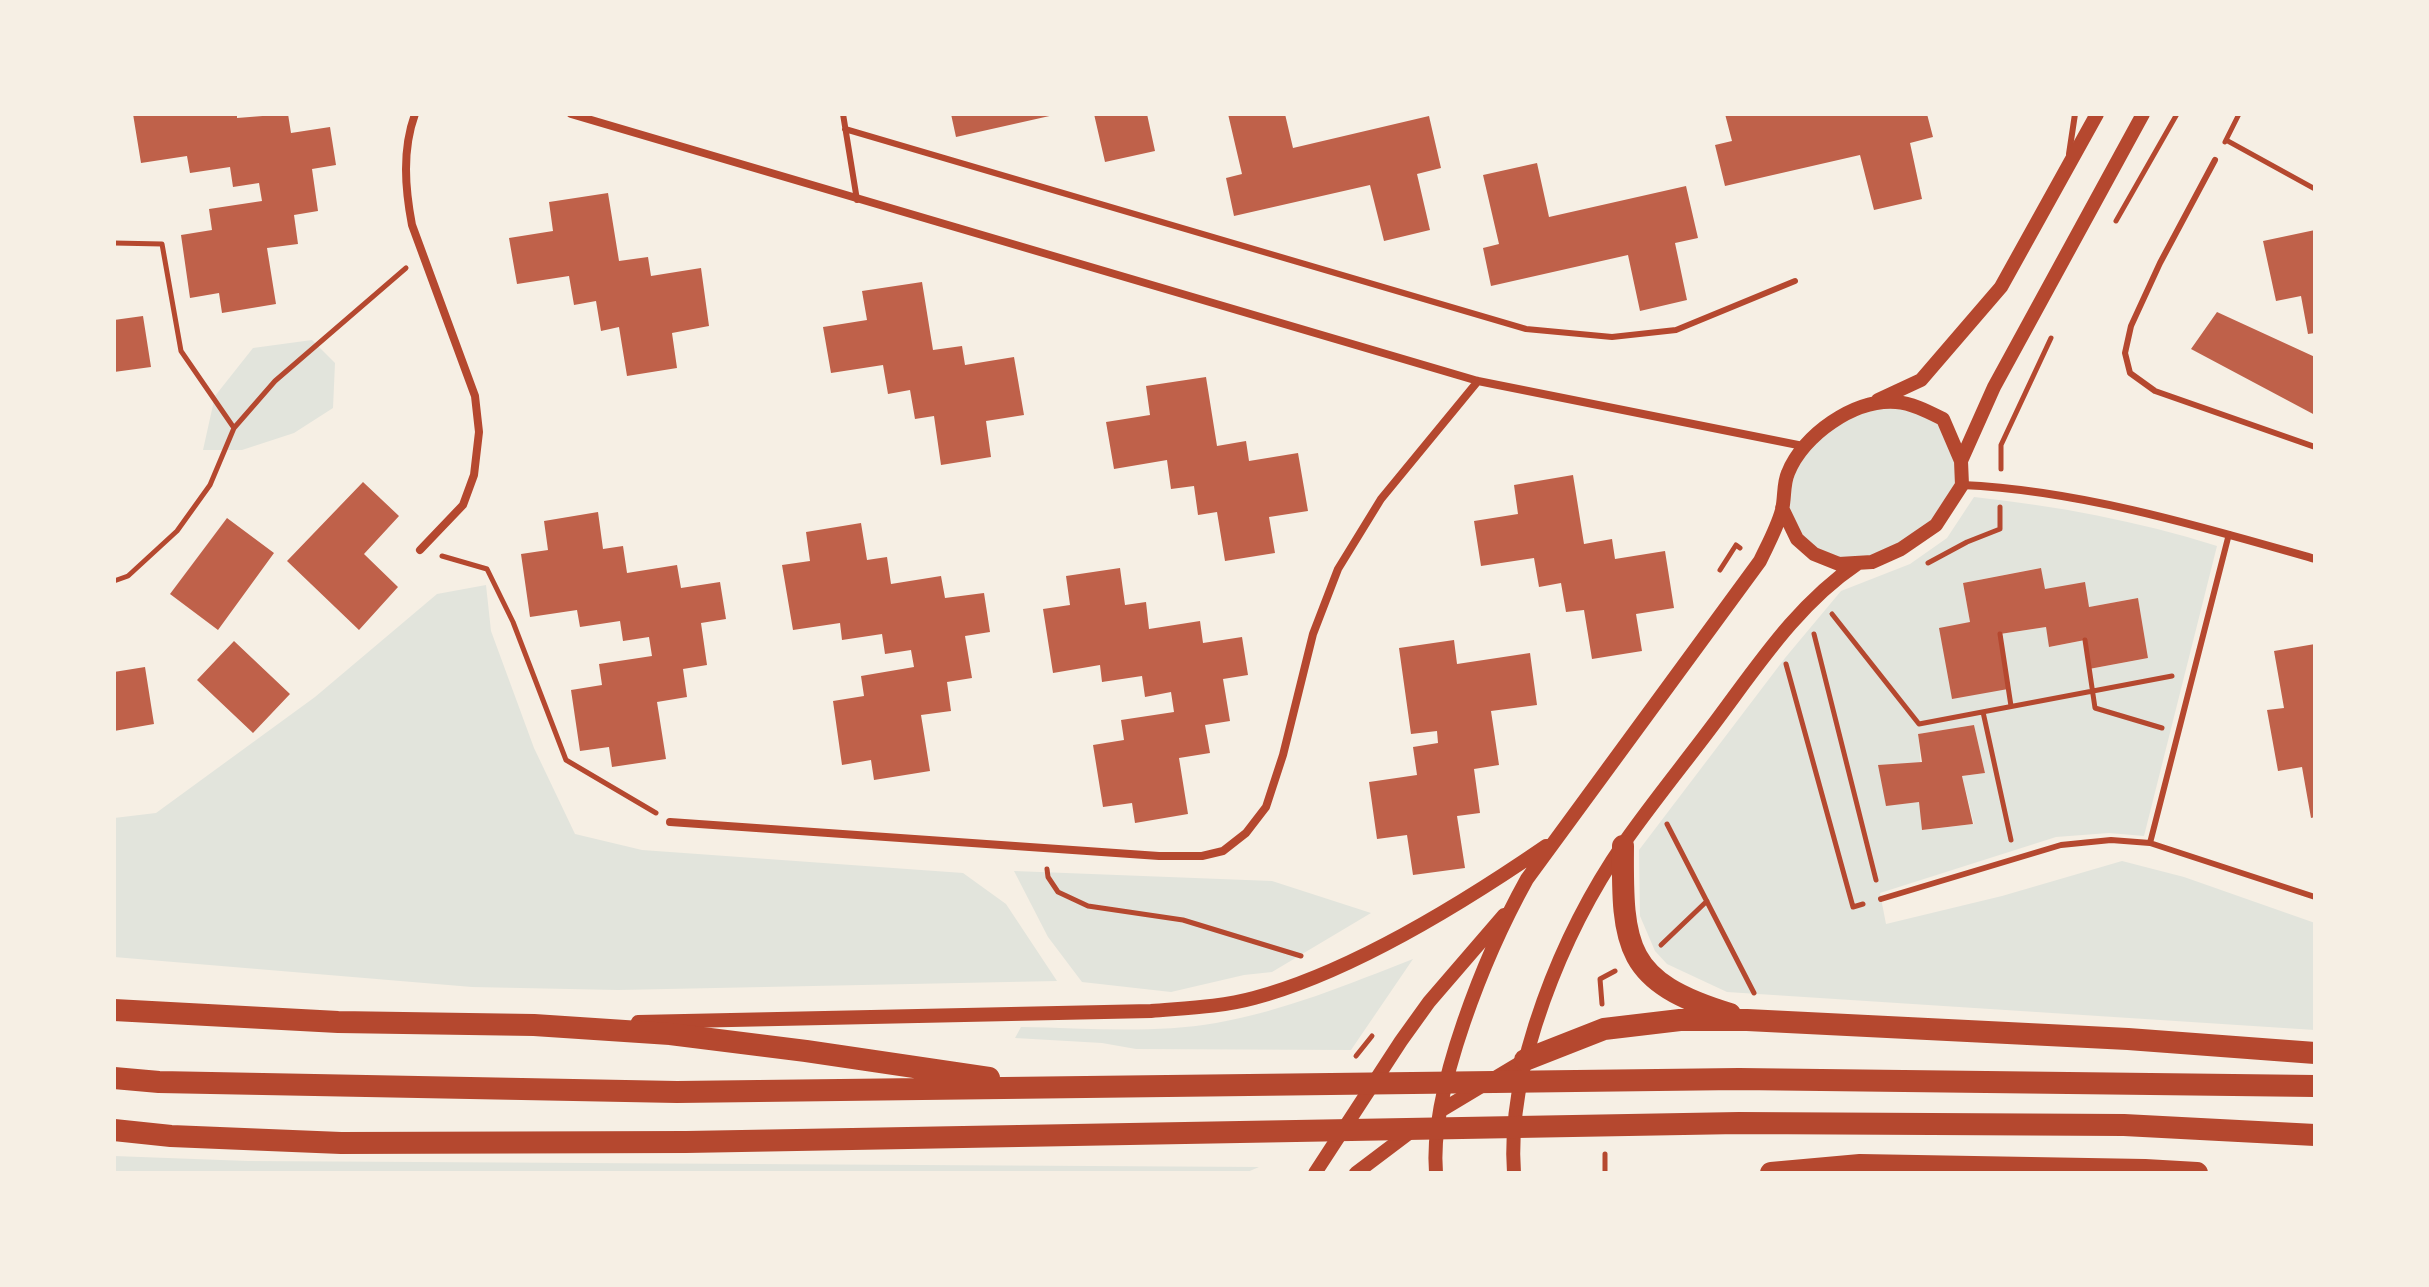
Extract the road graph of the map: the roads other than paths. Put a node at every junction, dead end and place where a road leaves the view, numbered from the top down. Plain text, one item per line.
1 (415, 114) edge
2 (571, 114) edge
3 (843, 114) edge
4 (2075, 114) edge
5 (2097, 114) edge
6 (2143, 114) edge
7 (845, 129) junction
8 (2215, 160) road end
9 (2067, 167) junction
10 (857, 200) junction
11 (1795, 281) dead end
12 (1478, 381) junction
13 (1866, 406) junction
14 (1803, 446) junction
15 (2315, 447) edge
16 (1961, 461) junction
17 (1962, 485) junction
18 (1782, 508) junction
19 (2229, 534) junction
20 (420, 550) road end
21 (2315, 559) edge
22 (1857, 564) junction
23 (670, 822) road end
24 (1556, 839) junction
25 (2150, 843) junction
26 (1623, 846) junction
27 (2315, 897) edge
28 (1881, 899) road end
29 (1512, 906) junction
30 (114, 1010) edge
31 (1747, 1020) junction
32 (534, 1025) junction
33 (2315, 1053) edge
34 (1525, 1060) junction
35 (114, 1078) edge
36 (2315, 1086) edge
37 (1059, 1089) junction
38 (1441, 1110) junction
39 (114, 1130) edge
40 (2315, 1135) edge
41 (1315, 1173) edge
42 (1356, 1173) edge
43 (1436, 1173) edge
44 (1514, 1173) edge
45 (1771, 1173) edge
46 (2197, 1173) edge

1 - 20 street
2 - 10 street
3 - 7 lane
4 - 9 lane
5 - 9 street
6 - 16 street
7 - 10 lane
7 - 11 lane
8 - 15 lane
9 - 13 street
10 - 12 street
12 - 14 street
12 - 23 street
13 - 14 street
13 - 16 street
14 - 18 street
16 - 17 street
17 - 19 street
17 - 22 street
18 - 22 street
18 - 24 street
19 - 21 street
19 - 25 lane
22 - 26 street
24 - 29 street
24 - 32 street
25 - 27 lane
25 - 28 lane
26 - 31 highway
26 - 34 street
29 - 38 street
29 - 41 street
30 - 32 highway
31 - 33 highway
31 - 34 highway
32 - 37 highway
34 - 38 street
34 - 44 street
35 - 37 highway
36 - 37 highway
38 - 42 street
38 - 43 street
39 - 40 highway
45 - 46 highway

